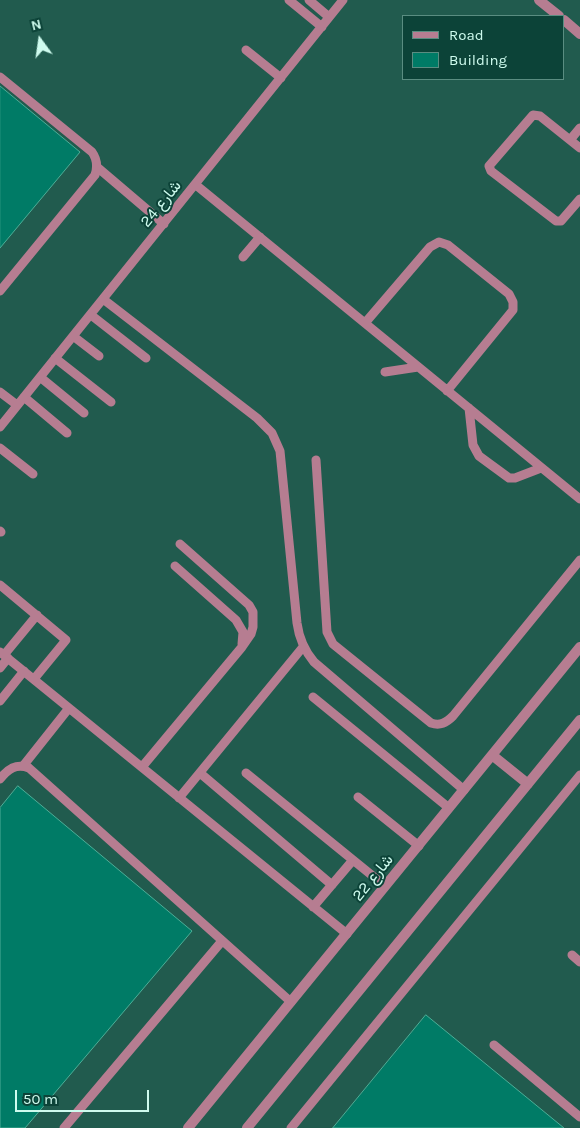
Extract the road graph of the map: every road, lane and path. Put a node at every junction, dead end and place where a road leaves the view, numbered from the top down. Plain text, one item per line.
1 (289, 0) edge
2 (309, 0) edge
3 (343, 0) edge
4 (539, 0) edge
5 (558, 15) edge
6 (330, 17) junction
7 (565, 21) edge
8 (322, 27) junction
9 (578, 29) edge
10 (246, 50) dead end
11 (0, 77) edge
12 (281, 78) junction
13 (580, 128) edge
14 (570, 140) junction
15 (580, 148) edge
16 (97, 167) junction
17 (196, 185) junction
18 (580, 199) edge
19 (164, 224) junction
20 (260, 237) junction
21 (243, 257) dead end
22 (0, 291) edge
23 (103, 299) junction
24 (91, 314) junction
25 (365, 323) junction
26 (73, 336) junction
27 (99, 356) dead end
28 (55, 358) junction
29 (146, 358) dead end
30 (418, 367) junction
31 (385, 372) dead end
32 (40, 377) junction
33 (447, 391) junction
34 (0, 392) edge
35 (24, 398) junction
36 (111, 402) dead end
37 (17, 405) junction
38 (469, 408) junction
39 (84, 413) dead end
40 (0, 427) edge
41 (67, 432) dead end
42 (0, 448) edge
43 (316, 460) dead end
44 (541, 468) junction
45 (33, 474) dead end
46 (580, 499) edge
47 (180, 544) dead end
48 (580, 560) edge
49 (174, 566) dead end
50 (0, 585) edge
51 (37, 615) junction
52 (242, 647) junction
53 (580, 647) edge
54 (303, 648) junction
55 (4, 655) edge
56 (0, 668) edge
57 (24, 671) junction
58 (34, 679) junction
59 (313, 696) dead end
60 (0, 701) edge
61 (69, 708) junction
62 (580, 720) edge
63 (492, 755) junction
64 (23, 766) junction
65 (142, 768) junction
66 (200, 773) junction
67 (246, 773) dead end
68 (580, 775) edge
69 (0, 779) edge
70 (528, 784) junction
71 (464, 790) junction
72 (358, 797) dead end
73 (179, 798) junction
74 (449, 808) junction
75 (419, 846) junction
76 (353, 860) junction
77 (332, 884) junction
78 (385, 886) junction
79 (313, 907) junction
80 (347, 934) junction
81 (222, 941) junction
82 (572, 955) dead end
83 (580, 962) edge
84 (291, 1002) junction
85 (494, 1045) dead end
86 (580, 1117) edge
87 (64, 1128) edge
88 (188, 1128) edge
89 (247, 1128) edge
90 (292, 1128) edge

1 - 8 lane
2 - 6 lane
3 - 6 lane, شارع 24
4 - 5 street
6 - 8 lane, شارع 24
7 - 9 street
8 - 12 lane, شارع 24
10 - 12 lane
11 - 16 lane
12 - 17 lane, شارع 24
13 - 14 lane
14 - 15 lane
14 - 18 lane
16 - 19 lane
16 - 22 lane
17 - 19 lane, شارع 24
17 - 20 lane
19 - 23 lane, شارع 24
20 - 21 lane
20 - 25 lane
23 - 24 lane, شارع 24
23 - 54 lane
24 - 26 lane, شارع 24
24 - 29 lane
25 - 30 lane
25 - 33 lane
26 - 27 lane
26 - 28 lane, شارع 24
28 - 32 lane, شارع 24
28 - 36 lane
30 - 31 lane
30 - 33 lane
32 - 35 lane, شارع 24
32 - 39 lane
33 - 38 lane
34 - 37 lane
35 - 37 lane, شارع 24
35 - 41 lane
37 - 40 lane, شارع 24
38 - 44 lane
38 - 44 lane
42 - 45 lane
43 - 48 lane
44 - 46 lane
47 - 52 lane
49 - 52 lane
50 - 51 lane
51 - 55 lane
51 - 58 lane
52 - 65 lane
53 - 63 street, شارع 22
54 - 66 lane
54 - 71 lane
55 - 56 lane
55 - 57 lane
57 - 58 lane
57 - 60 lane
58 - 61 lane
59 - 74 lane
61 - 64 lane
61 - 65 lane
62 - 70 street
63 - 70 street
63 - 71 street, شارع 22
64 - 69 lane
64 - 81 lane
65 - 73 lane
66 - 73 lane
66 - 77 lane
67 - 76 lane
68 - 90 lane
70 - 89 street
71 - 74 street, شارع 22
72 - 75 lane
73 - 79 lane
74 - 75 street, شارع 22
75 - 78 street, شارع 22
76 - 77 lane
76 - 78 lane
77 - 79 lane
78 - 80 street, شارع 22
79 - 80 lane
80 - 84 street, شارع 22
81 - 84 lane
81 - 87 lane
82 - 83 lane
84 - 88 street, شارع 22
85 - 86 lane

